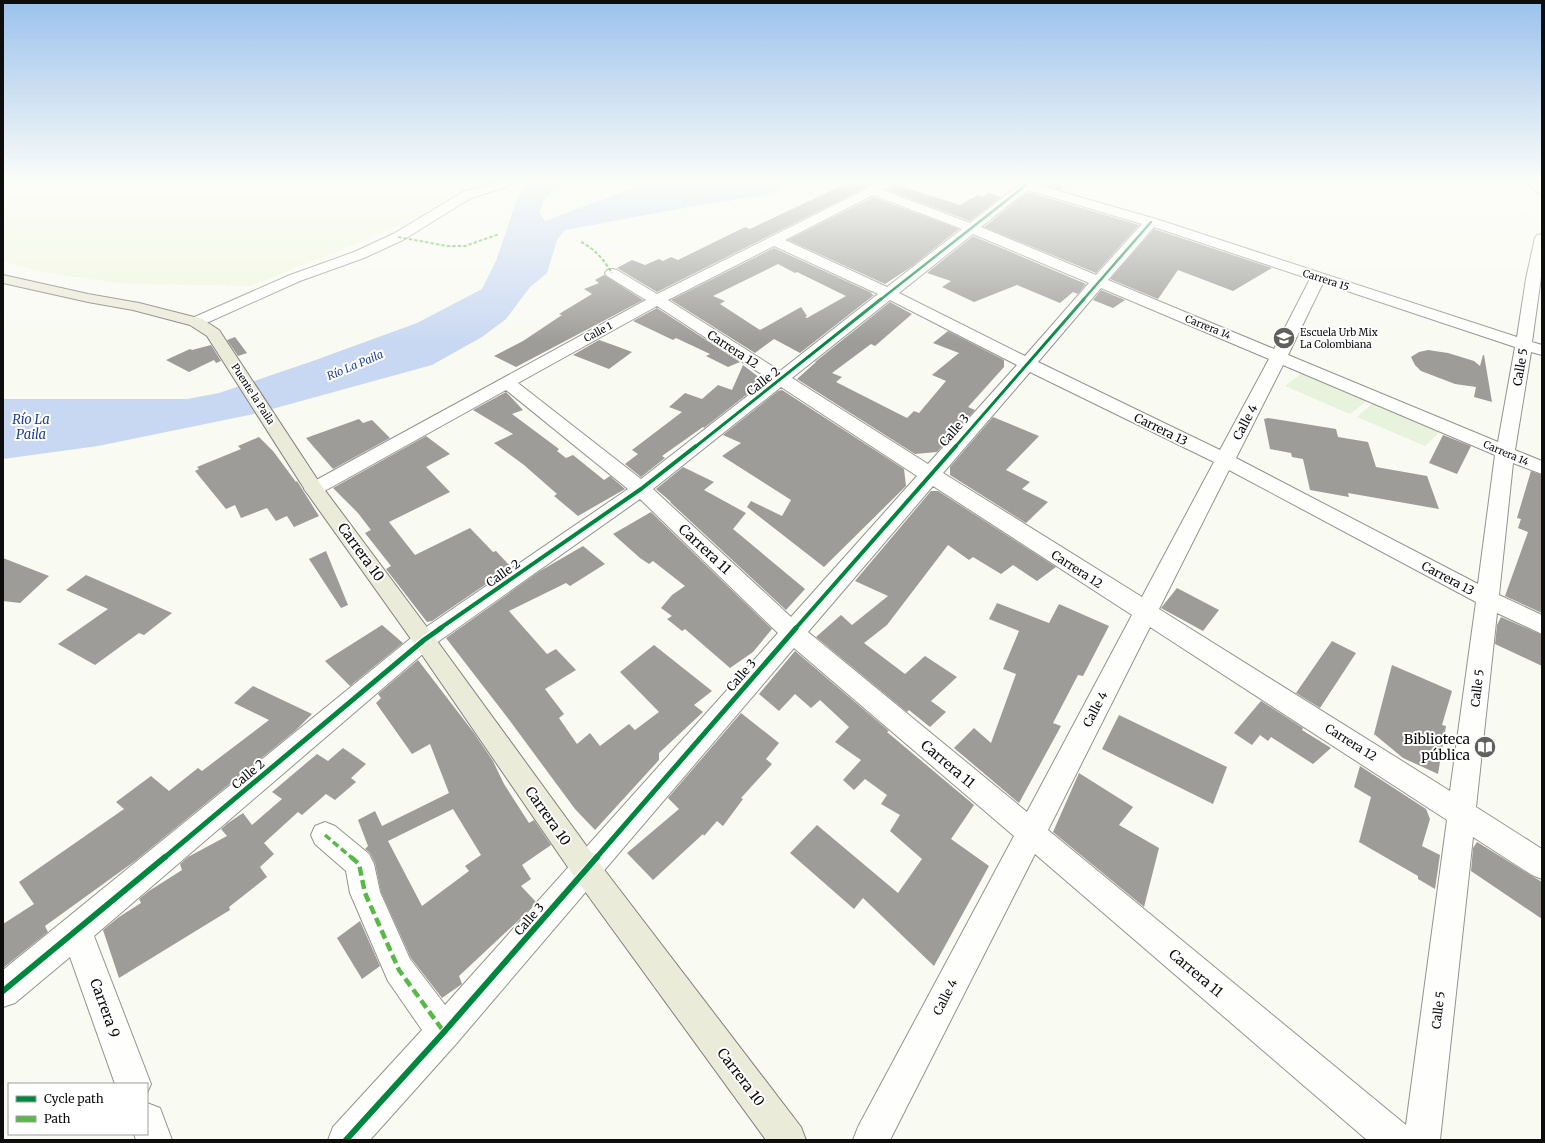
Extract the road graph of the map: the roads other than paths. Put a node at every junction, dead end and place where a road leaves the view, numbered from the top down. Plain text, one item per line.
1 (399, 236) edge
2 (784, 236) edge
3 (961, 236) edge
4 (991, 236) edge
5 (1138, 236) edge
6 (1194, 236) edge
7 (1542, 238) edge
8 (775, 241) junction
9 (612, 273) dead end
10 (1318, 278) junction
11 (3, 279) edge
12 (1538, 280) edge
13 (1097, 281) junction
14 (889, 294) junction
15 (658, 300) junction
16 (196, 322) junction
17 (1533, 347) edge
18 (1279, 356) junction
19 (1026, 363) junction
20 (781, 379) junction
21 (506, 382) junction
22 (1505, 453) junction
23 (1225, 460) junction
24 (1542, 468) edge
25 (929, 474) junction
26 (314, 489) junction
27 (641, 489) junction
28 (1488, 599) junction
29 (1146, 613) junction
30 (1542, 625) edge
31 (792, 632) junction
32 (424, 640) junction
33 (1462, 813) junction
34 (1030, 833) junction
35 (325, 835) dead end
36 (1542, 865) edge
37 (586, 869) junction
38 (76, 932) junction
39 (3, 991) edge
40 (444, 1032) junction
41 (133, 1083) edge
42 (148, 1124) edge
43 (154, 1140) edge
44 (346, 1140) edge
45 (788, 1140) edge
46 (871, 1140) edge
47 (1395, 1140) edge
48 (1422, 1140) edge

1 - 16 street
2 - 8 street, Calle 1
3 - 14 street, Calle 2
4 - 13 street, Carrera 14
5 - 13 street, Calle 3
6 - 10 street, Carrera 15
7 - 12 street, Calle 5
8 - 14 street, Carrera 13
8 - 15 street, Calle 1
9 - 15 street, Carrera 12
10 - 17 street, Carrera 15
10 - 18 street, Calle 4
11 - 16 main road
12 - 17 street, Calle 5
13 - 18 street, Carrera 14
13 - 19 street, Calle 3
14 - 19 street, Carrera 13
14 - 20 street, Calle 2
15 - 20 street, Carrera 12
15 - 21 street, Calle 1
16 - 26 main road, Puente la Paila
17 - 22 street, Calle 5
18 - 22 street, Carrera 14
18 - 23 street, Calle 4
19 - 23 street, Carrera 13
19 - 25 street, Calle 3
20 - 25 street, Carrera 12
20 - 27 street, Calle 2
21 - 26 street, Calle 1
21 - 27 street, Carrera 11
22 - 24 street, Carrera 14
22 - 28 street, Calle 5
23 - 28 street, Carrera 13
23 - 29 street, Calle 4
25 - 29 street, Carrera 12
25 - 31 street, Calle 3
26 - 32 main road, Carrera 10
27 - 31 street, Carrera 11
27 - 32 street, Calle 2
28 - 30 street, Carrera 13
28 - 33 street, Calle 5
29 - 33 street, Carrera 12
29 - 34 street, Calle 4
31 - 34 street, Carrera 11
31 - 37 street, Calle 3
32 - 37 main road, Carrera 10
32 - 38 street, Calle 2
33 - 36 street, Carrera 12
33 - 48 street, Calle 5
34 - 46 street, Calle 4
34 - 47 street, Carrera 11
35 - 40 street
37 - 40 street, Calle 3
37 - 45 main road, Carrera 10
38 - 39 street, Calle 2
38 - 41 street, Carrera 9
40 - 44 street, Calle 3
42 - 43 street

